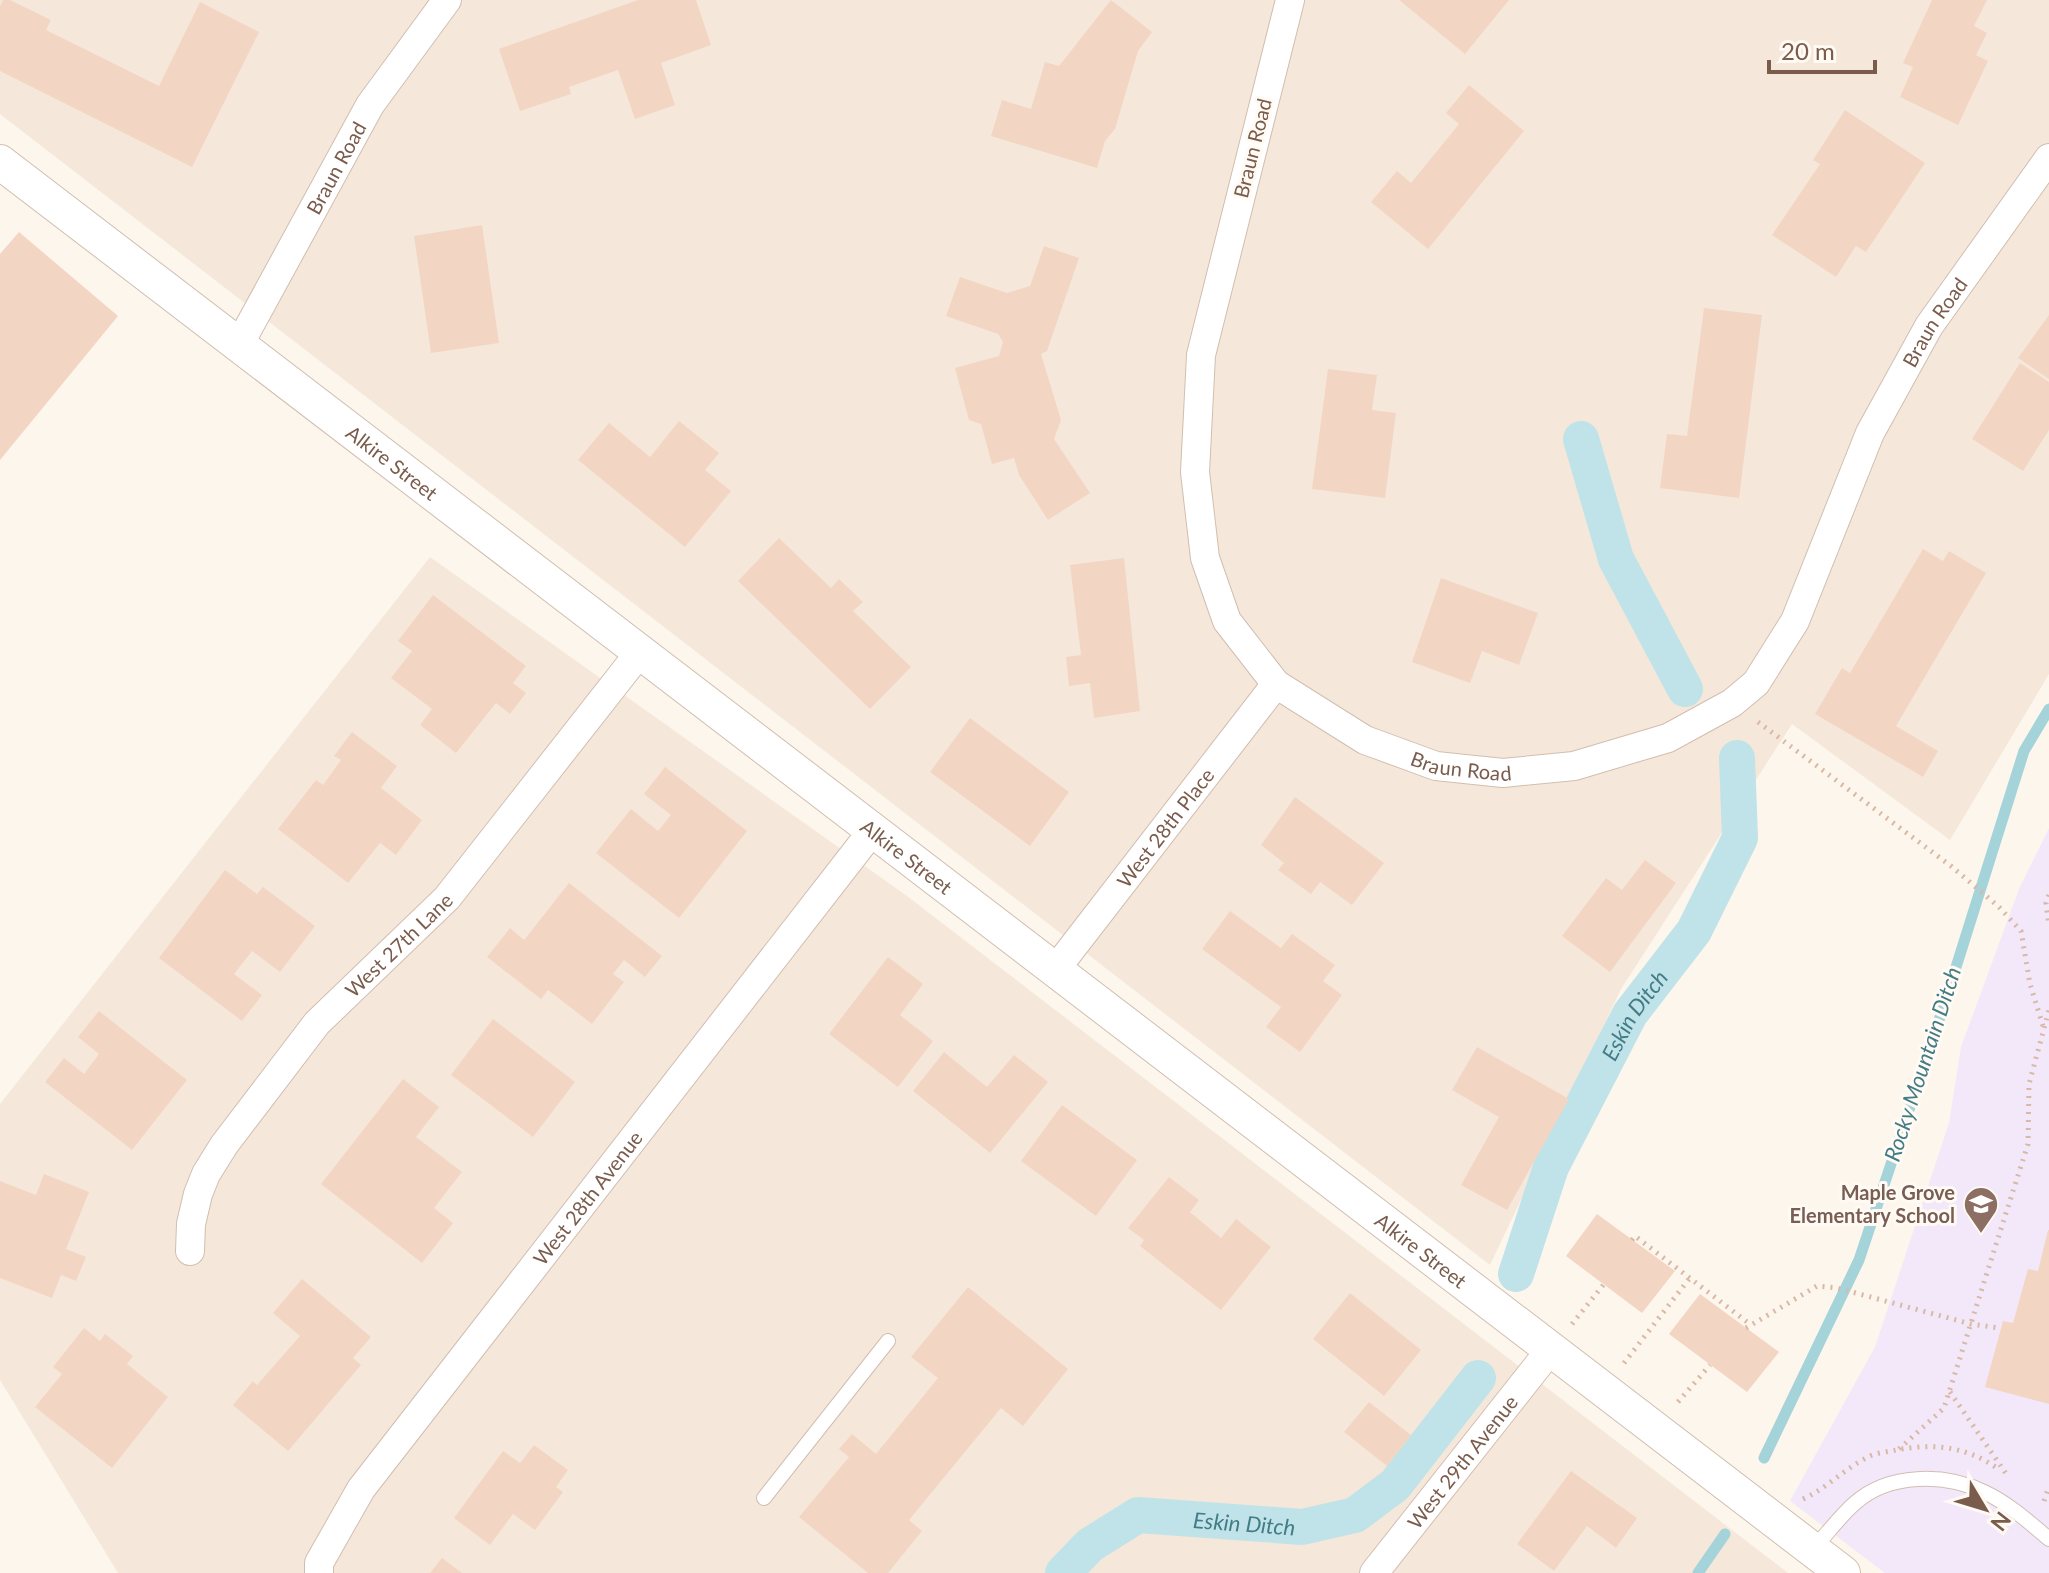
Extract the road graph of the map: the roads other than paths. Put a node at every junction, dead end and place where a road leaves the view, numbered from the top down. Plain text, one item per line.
1 (447, 0) edge
2 (1290, 0) edge
3 (2049, 158) edge
4 (0, 162) edge
5 (239, 345) junction
6 (640, 652) junction
7 (1276, 684) junction
8 (873, 830) junction
9 (1055, 970) junction
10 (190, 1251) dead end
11 (1560, 1339) junction
12 (888, 1341) dead end
13 (764, 1498) dead end
14 (2049, 1539) edge
15 (1812, 1549) junction
16 (319, 1573) edge
17 (1374, 1573) edge
18 (1843, 1573) edge

1 - 5 street, Braun Road
2 - 7 street, Braun Road
3 - 7 street, Braun Road
4 - 5 street, Alkire Street
5 - 6 street, Alkire Street
6 - 8 street, Alkire Street
6 - 10 street, West 27th Lane
7 - 9 street, West 28th Place
8 - 9 street, Alkire Street
8 - 16 street, West 28th Avenue
9 - 11 street, Alkire Street
11 - 15 street, Alkire Street
11 - 17 street, West 29th Avenue
12 - 13 lane
14 - 15 lane
15 - 18 street, Alkire Street

